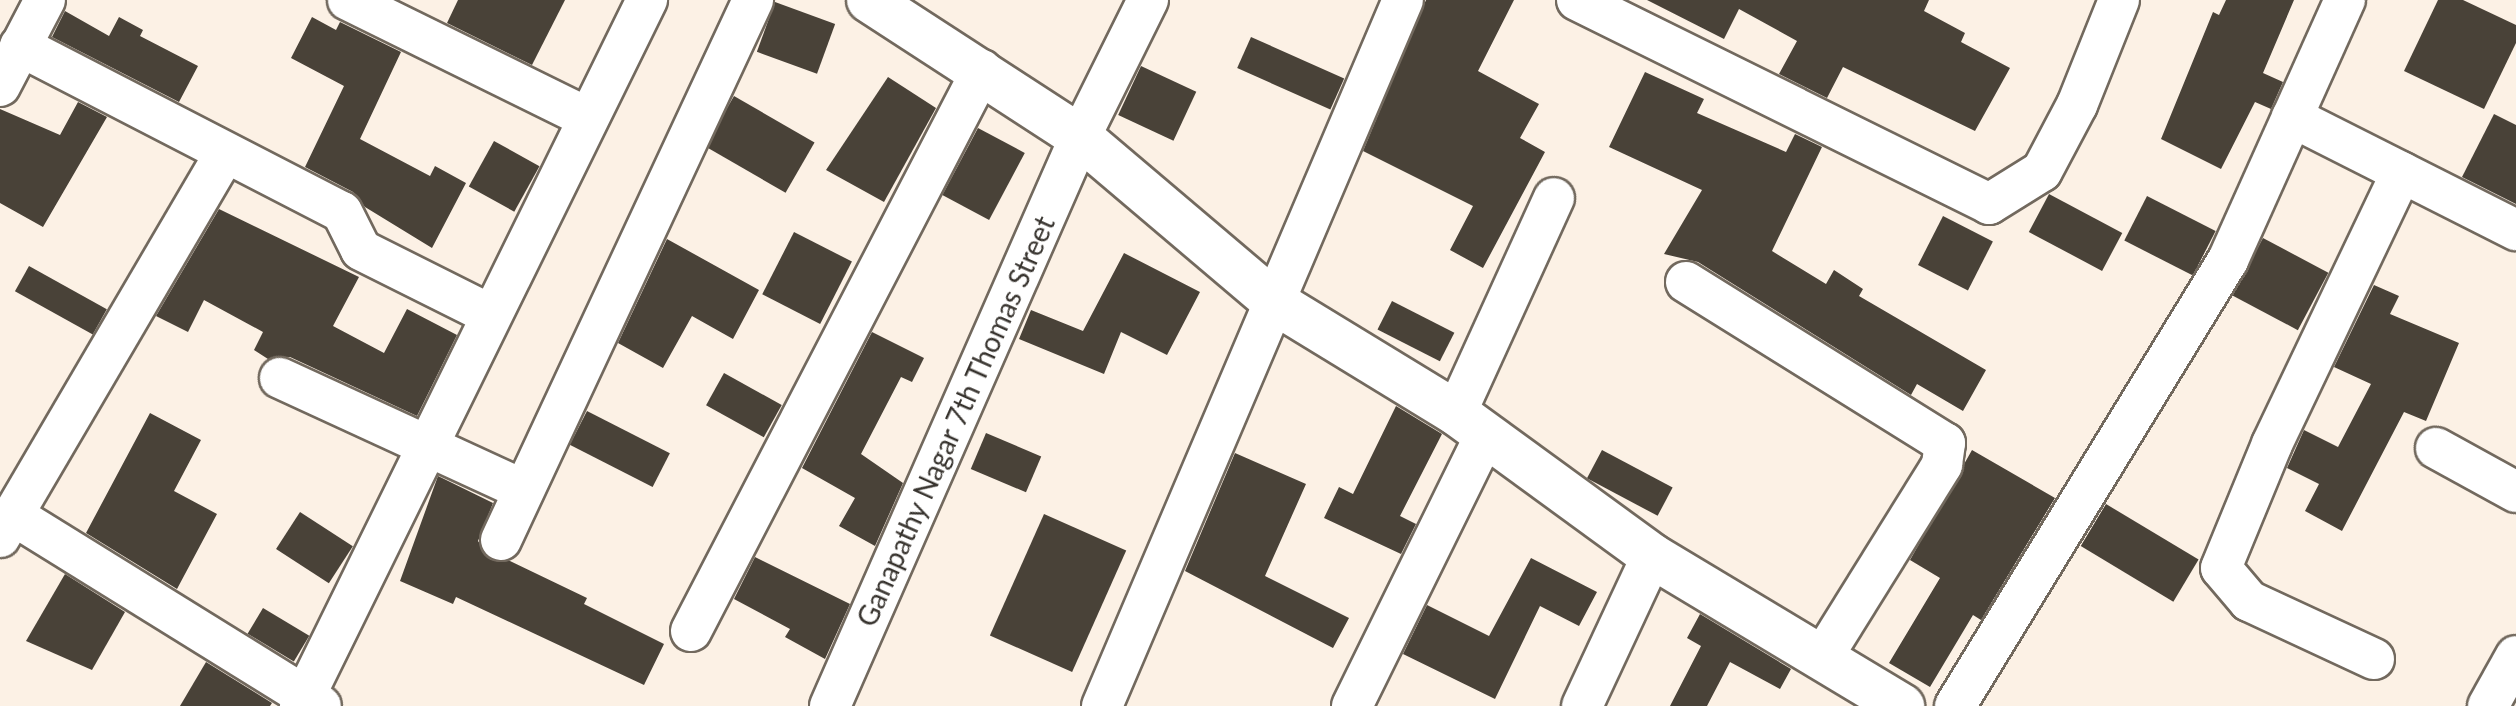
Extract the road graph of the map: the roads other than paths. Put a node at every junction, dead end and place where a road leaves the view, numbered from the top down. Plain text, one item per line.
1 (45, 0) edge
2 (348, 0) edge
3 (647, 0) edge
4 (753, 0) edge
5 (1148, 0) edge
6 (1403, 0) edge
7 (1577, 0) edge
8 (2119, 0) edge
9 (2345, 0) edge
10 (884, 3) edge
11 (20, 46) junction
12 (982, 70) junction
13 (0, 86) edge
14 (2292, 117) junction
15 (588, 118) junction
16 (1080, 137) junction
17 (225, 153) junction
18 (2402, 172) junction
19 (1554, 198) dead end
20 (2516, 230) edge
21 (1686, 282) dead end
22 (1276, 303) junction
23 (491, 315) junction
24 (280, 378) dead end
25 (1471, 423) junction
26 (2436, 448) dead end
27 (425, 449) junction
28 (523, 490) junction
29 (2516, 492) edge
30 (6, 526) edge
31 (501, 540) dead end
32 (1652, 556) junction
33 (691, 631) dead end
34 (2516, 656) edge
35 (1822, 658) junction
36 (2374, 659) dead end
37 (309, 703) edge
38 (830, 706) edge
39 (1102, 706) edge
40 (1352, 706) edge
41 (1582, 706) edge
42 (1902, 706) edge
43 (1955, 706) edge
44 (2488, 706) edge

1 - 11 street
2 - 15 street
3 - 15 street
4 - 28 street
5 - 16 street, Ganapathy Nagar 7th Thomas Street
6 - 22 street
7 - 8 street
9 - 14 street
10 - 12 street
11 - 13 street
11 - 17 street
12 - 16 street
12 - 33 street
14 - 18 street
14 - 43 street
15 - 23 street
16 - 22 street
16 - 38 street, Ganapathy Nagar 7th Thomas Street
17 - 23 street
17 - 30 street
18 - 20 street
18 - 36 street
19 - 25 street
21 - 35 street
22 - 25 street
22 - 39 street
23 - 27 street
24 - 27 street
25 - 32 street
25 - 40 street
26 - 29 street
27 - 28 street
27 - 37 street
28 - 31 street
30 - 37 street
32 - 35 street
32 - 41 street
34 - 44 street
35 - 42 street

